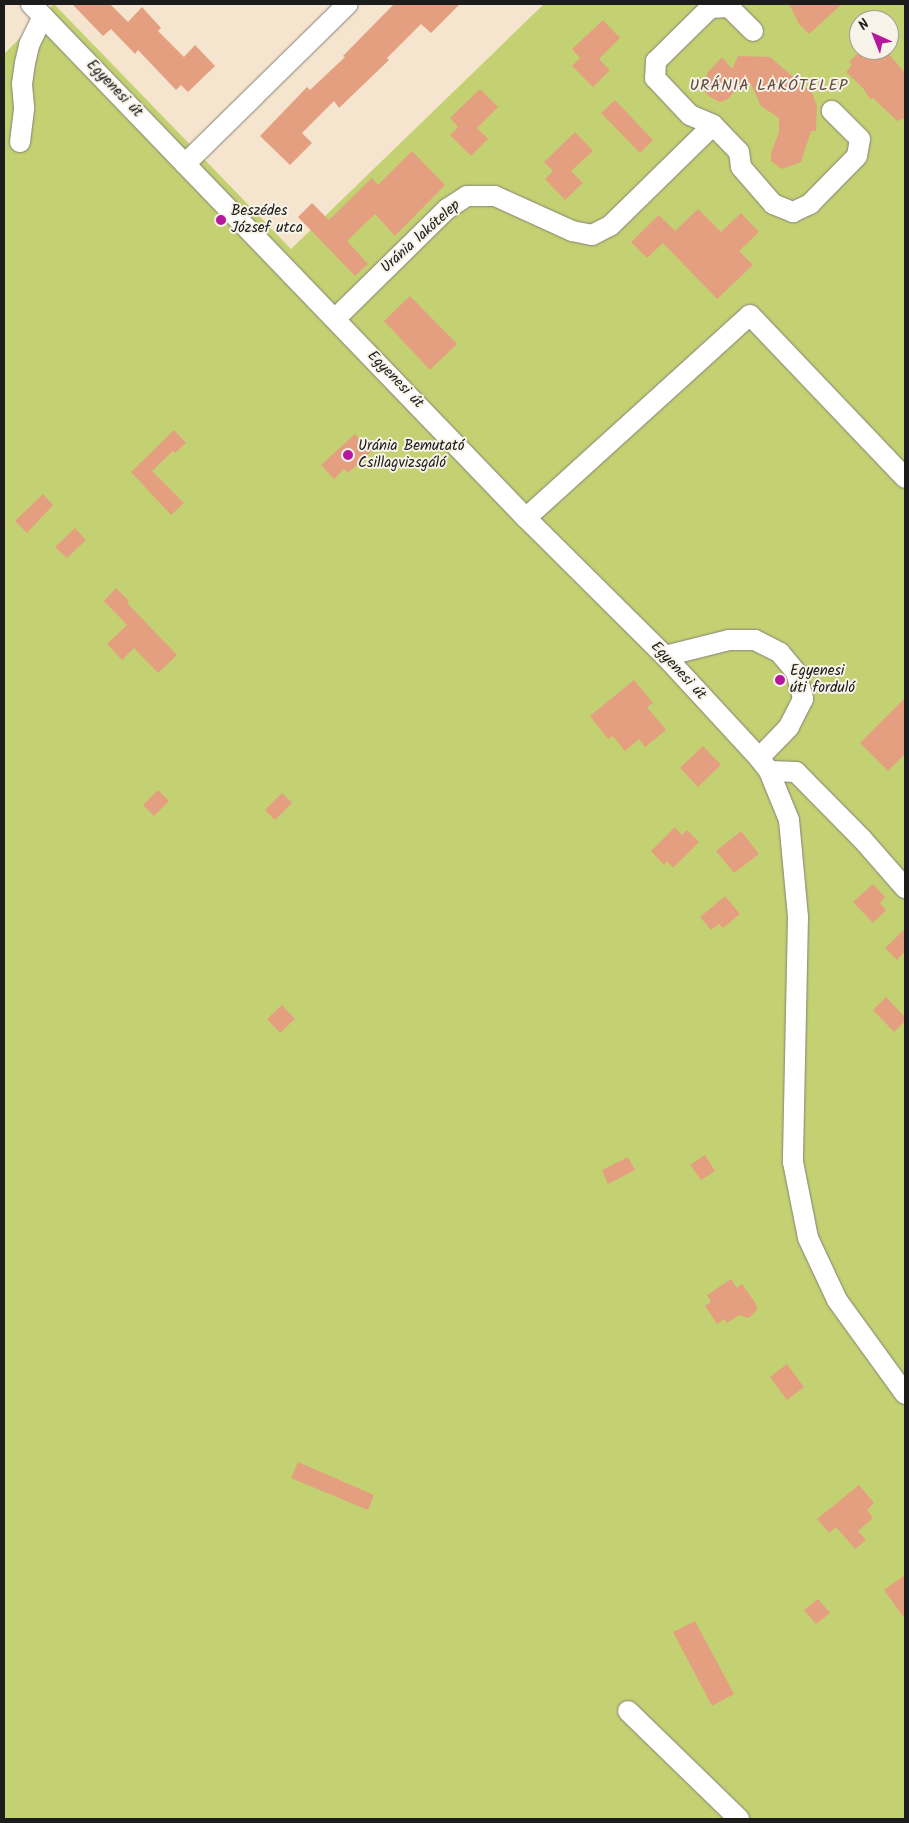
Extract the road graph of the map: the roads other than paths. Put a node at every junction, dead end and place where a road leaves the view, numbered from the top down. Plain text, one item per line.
1 (348, 4) edge
2 (37, 10) edge
3 (753, 31) dead end
4 (832, 111) dead end
5 (713, 125) junction
6 (20, 142) dead end
7 (185, 164) junction
8 (336, 318) junction
9 (905, 478) edge
10 (526, 518) junction
11 (665, 656) junction
12 (764, 764) junction
13 (905, 888) edge
14 (905, 1394) edge
15 (628, 1711) dead end
16 (738, 1819) edge

1 - 7 street
2 - 6 street
2 - 7 street, Egyenesi út
3 - 5 street
4 - 5 street
5 - 8 street, Uránia lakótelep
7 - 8 street, Egyenesi út
8 - 10 street, Egyenesi út
9 - 10 street
10 - 11 street, Egyenesi út
11 - 12 street, Egyenesi út
11 - 12 street
12 - 13 street
12 - 14 street
15 - 16 street

